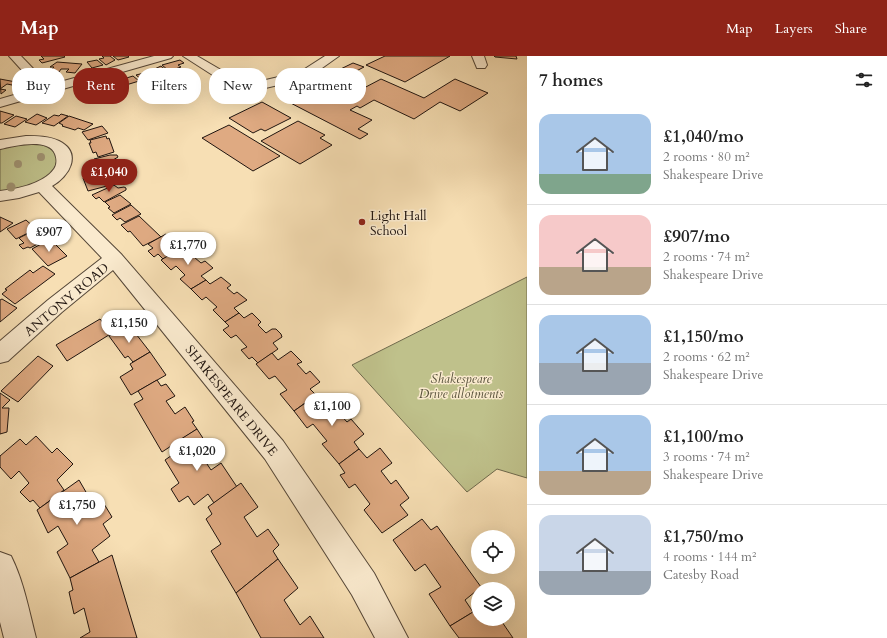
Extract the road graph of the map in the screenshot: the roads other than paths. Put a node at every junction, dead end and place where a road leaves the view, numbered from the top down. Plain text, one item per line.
1 (15, 56) edge
2 (168, 56) edge
3 (189, 56) edge
4 (333, 56) edge
5 (26, 68) edge
6 (209, 68) edge
7 (267, 84) edge
8 (65, 85) edge
9 (12, 100) edge
10 (0, 103) edge
11 (0, 145) edge
12 (42, 186) junction
13 (0, 196) edge
14 (114, 259) junction
15 (0, 354) edge
16 (0, 567) edge
17 (20, 638) edge
18 (392, 638) edge

1 - 5 street
2 - 8 street
3 - 6 street
4 - 7 street
9 - 10 street
11 - 12 street
12 - 13 street
12 - 14 street, SHAKESPEARE DRIVE
14 - 15 street, ANTONY ROAD
14 - 18 street, SHAKESPEARE DRIVE
16 - 17 street

